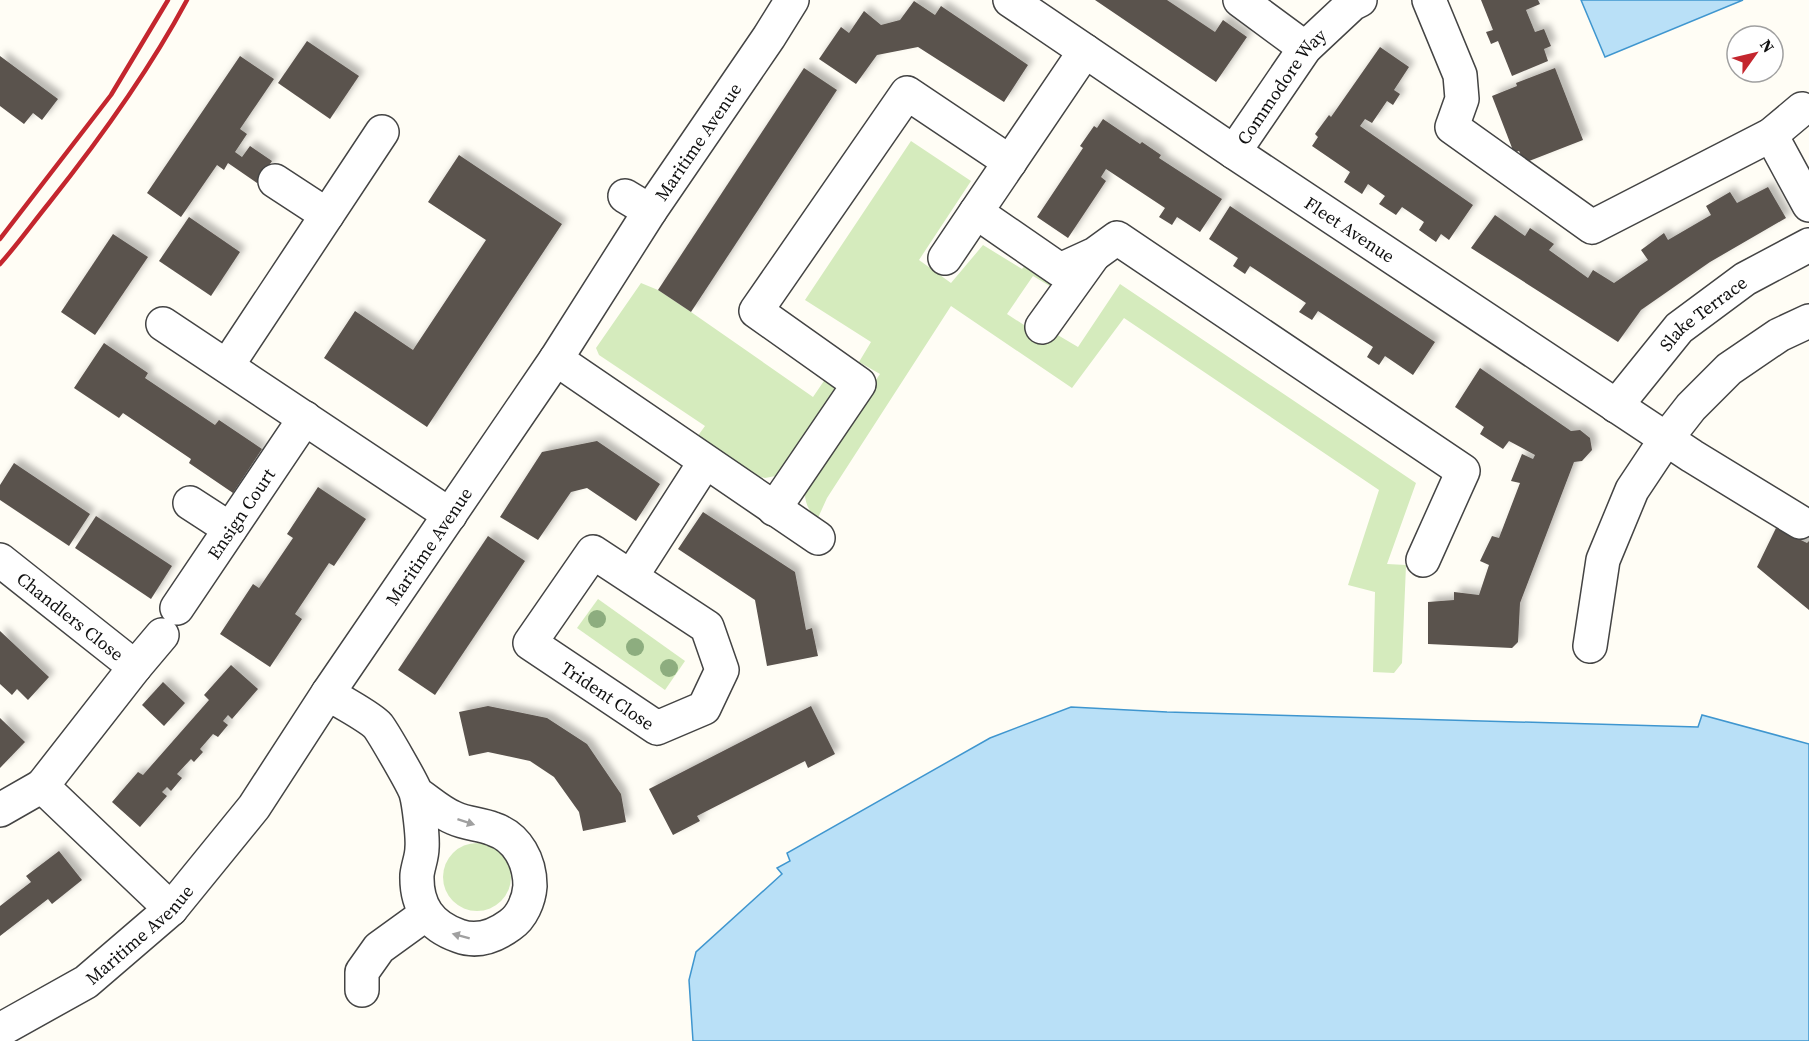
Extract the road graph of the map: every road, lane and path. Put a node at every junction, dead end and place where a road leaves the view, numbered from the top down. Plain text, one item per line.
1 (792, 0) edge
2 (1010, 0) edge
3 (1240, 0) edge
4 (1360, 0) edge
5 (1429, 0) edge
6 (1305, 48) junction
7 (1085, 51) junction
8 (1802, 109) dead end
9 (382, 132) dead end
10 (1771, 135) junction
11 (1234, 152) junction
12 (1010, 162) junction
13 (275, 181) dead end
14 (1809, 205) edge
15 (976, 212) junction
16 (327, 215) junction
17 (1809, 245) edge
18 (1095, 254) junction
19 (945, 258) dead end
20 (1809, 321) edge
21 (163, 324) dead end
22 (1042, 327) dead end
23 (556, 359) junction
24 (227, 366) junction
25 (1616, 406) junction
26 (305, 418) junction
27 (1679, 448) junction
28 (705, 462) junction
29 (190, 503) dead end
30 (774, 509) junction
31 (450, 515) junction
32 (1800, 522) dead end
33 (231, 529) junction
34 (819, 538) dead end
35 (0, 560) edge
36 (1423, 560) dead end
37 (631, 577) junction
38 (1590, 646) dead end
39 (135, 667) junction
40 (328, 693) junction
41 (42, 786) junction
42 (416, 793) junction
43 (0, 810) edge
44 (171, 909) junction
45 (426, 914) junction
46 (362, 990) dead end
47 (0, 1030) edge

1 - 23 street, Maritime Avenue
2 - 7 street, Fleet Avenue
3 - 6 street
4 - 6 street, Commodore Way
5 - 10 street
6 - 11 street, Commodore Way
7 - 11 street, Fleet Avenue
7 - 12 street
8 - 10 street
9 - 16 street
10 - 14 street
11 - 25 street, Fleet Avenue
12 - 15 street
12 - 30 street
13 - 16 street
15 - 18 street
15 - 19 street
16 - 24 street
17 - 25 street, Slake Terrace
18 - 22 street
18 - 36 street
20 - 27 street
21 - 24 street
23 - 28 street
23 - 31 street, Maritime Avenue
24 - 26 street
25 - 27 street, Fleet Avenue
26 - 31 street
26 - 33 street, Ensign Court
27 - 32 street, Fleet Avenue
27 - 38 street
28 - 30 street
28 - 37 street
29 - 33 street
30 - 34 street
31 - 40 street, Maritime Avenue
33 - 39 street, Ensign Court
35 - 39 street, Chandlers Close
37 - 37 street, Trident Close
39 - 41 street, Chandlers Close
40 - 42 street
40 - 44 street, Maritime Avenue
41 - 43 street, Chandlers Close
41 - 44 street
42 - 45 street
42 -> 45 street
44 - 47 street, Maritime Avenue
45 - 46 street

